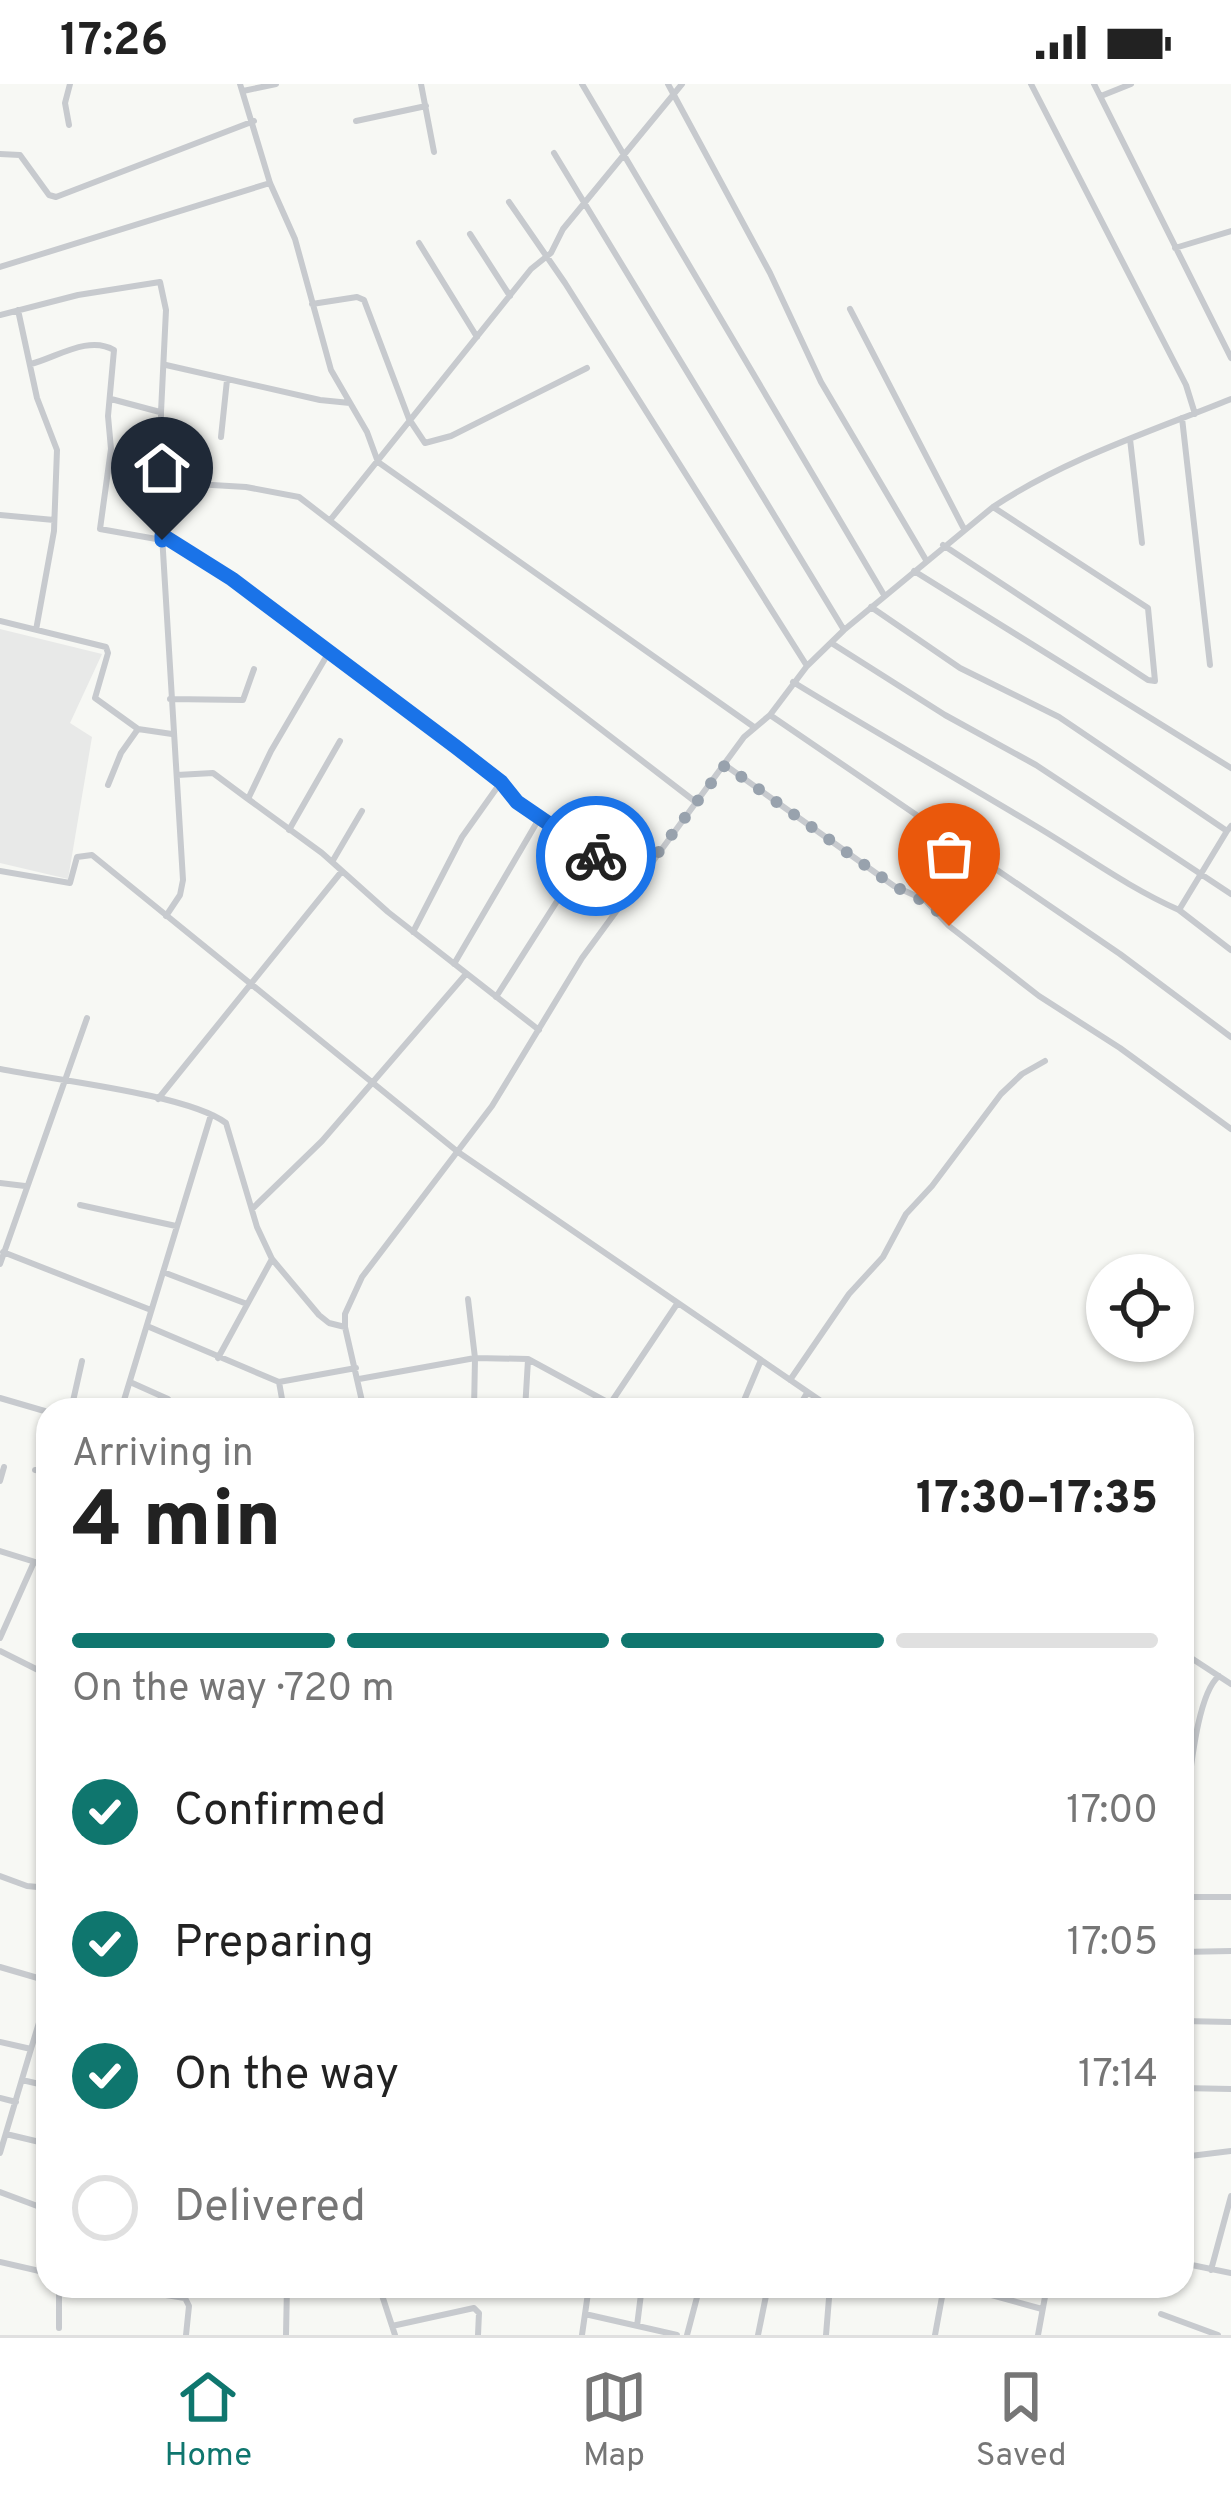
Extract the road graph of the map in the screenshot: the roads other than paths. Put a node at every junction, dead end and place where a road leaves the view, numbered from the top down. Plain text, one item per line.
1 (70, 84) edge
2 (276, 84) edge
3 (421, 84) edge
4 (582, 84) edge
5 (668, 84) edge
6 (682, 84) edge
7 (1030, 84) edge
8 (1094, 84) edge
9 (1131, 84) edge
10 (241, 87) edge
11 (673, 94) junction
12 (1101, 96) junction
13 (426, 106) junction
14 (254, 121) junction
15 (356, 121) dead end
16 (69, 125) dead end
17 (434, 152) dead end
18 (554, 153) dead end
19 (624, 153) junction
20 (0, 154) edge
21 (270, 183) junction
22 (509, 202) dead end
23 (585, 203) junction
24 (1231, 231) edge
25 (470, 234) dead end
26 (419, 243) dead end
27 (1175, 248) junction
28 (546, 257) junction
29 (0, 267) edge
30 (510, 296) junction
31 (312, 304) junction
32 (850, 309) dead end
33 (18, 310) junction
34 (0, 315) edge
35 (477, 338) junction
36 (1229, 346) edge
37 (1231, 358) edge
38 (31, 364) junction
39 (165, 364) junction
40 (587, 368) dead end
41 (227, 380) junction
42 (111, 399) junction
43 (1231, 399) edge
44 (350, 403) junction
45 (161, 412) junction
46 (1195, 414) junction
47 (1182, 418) junction
48 (409, 419) junction
49 (221, 437) dead end
50 (1130, 439) junction
51 (378, 462) junction
52 (161, 482) junction
53 (993, 507) junction
54 (0, 515) edge
55 (331, 519) junction
56 (54, 520) junction
57 (964, 529) junction
58 (162, 537) junction
59 (1142, 543) dead end
60 (943, 545) junction
61 (926, 560) junction
62 (914, 571) junction
63 (884, 595) junction
64 (871, 607) junction
65 (0, 621) edge
66 (36, 630) junction
67 (844, 630) junction
68 (831, 643) junction
69 (329, 652) junction
70 (1210, 665) dead end
71 (807, 666) junction
72 (254, 669) dead end
73 (793, 682) junction
74 (170, 699) junction
75 (770, 715) junction
76 (754, 727) junction
77 (138, 729) junction
78 (172, 734) junction
79 (340, 741) dead end
80 (725, 765) junction
81 (1231, 768) edge
82 (177, 775) junction
83 (501, 782) junction
84 (108, 785) dead end
85 (248, 799) junction
86 (697, 803) junction
87 (362, 811) dead end
88 (540, 818) junction
89 (1229, 828) edge
90 (289, 830) junction
91 (589, 851) junction
92 (332, 862) junction
93 (0, 871) edge
94 (343, 871) junction
95 (1199, 873) junction
96 (635, 883) junction
97 (1231, 894) edge
98 (1179, 910) junction
99 (166, 916) junction
100 (413, 932) junction
101 (1231, 950) edge
102 (454, 964) junction
103 (466, 974) junction
104 (249, 983) junction
105 (496, 997) junction
106 (87, 1018) dead end
107 (539, 1030) junction
108 (1231, 1037) edge
109 (1045, 1060) dead end
110 (0, 1069) edge
111 (375, 1081) junction
112 (63, 1082) junction
113 (158, 1099) junction
114 (212, 1114) junction
115 (1231, 1129) edge
116 (458, 1152) junction
117 (0, 1183) edge
118 (25, 1186) junction
119 (80, 1205) dead end
120 (252, 1209) junction
121 (176, 1226) junction
122 (3, 1252) junction
123 (272, 1259) junction
124 (0, 1264) edge
125 (163, 1272) junction
126 (468, 1299) dead end
127 (678, 1303) junction
128 (247, 1304) junction
129 (152, 1310) junction
130 (147, 1326) junction
131 (345, 1327) junction
132 (218, 1358) junction
133 (475, 1358) junction
134 (528, 1359) junction
135 (761, 1360) junction
136 (82, 1361) dead end
137 (356, 1368) junction
138 (359, 1379) junction
139 (790, 1380) junction
140 (130, 1382) junction
141 (279, 1382) junction
142 (808, 1392) junction
143 (0, 1398) edge
144 (74, 1398) edge
145 (125, 1398) edge
146 (164, 1398) edge
147 (282, 1398) edge
148 (362, 1398) edge
149 (474, 1398) edge
150 (526, 1398) edge
151 (592, 1398) edge
152 (613, 1398) edge
153 (745, 1398) edge
154 (804, 1398) edge
155 (817, 1398) edge
156 (36, 1408) edge
157 (4, 1467) dead end
158 (0, 1481) edge
159 (0, 1551) edge
160 (34, 1562) joint
161 (0, 1638) edge
162 (0, 1651) edge
163 (1194, 1660) edge
164 (36, 1670) edge
165 (1219, 1676) junction
166 (1231, 1684) edge
167 (1197, 1750) joint
168 (1194, 1766) edge
169 (0, 1876) edge
170 (36, 1887) edge
171 (1231, 1897) edge
172 (1194, 1898) edge
173 (1231, 1951) edge
174 (1194, 1952) edge
175 (0, 1967) edge
176 (36, 1978) edge
177 (1194, 2021) edge
178 (1231, 2021) edge
179 (36, 2033) edge
180 (0, 2042) edge
181 (31, 2049) junction
182 (22, 2080) junction
183 (36, 2083) edge
184 (1194, 2088) edge
185 (1231, 2090) edge
186 (0, 2098) edge
187 (16, 2102) junction
188 (5, 2130) edge
189 (36, 2140) edge
190 (1231, 2151) edge
191 (0, 2152) edge
192 (1194, 2156) edge
193 (0, 2192) edge
194 (1231, 2196) edge
195 (36, 2206) edge
196 (0, 2262) edge
197 (1194, 2266) edge
198 (36, 2270) edge
199 (1211, 2270) junction
200 (1231, 2273) edge
201 (59, 2298) edge
202 (179, 2298) edge
203 (287, 2298) edge
204 (383, 2298) edge
205 (587, 2298) edge
206 (640, 2298) edge
207 (698, 2298) edge
208 (766, 2298) edge
209 (829, 2298) edge
210 (942, 2298) edge
211 (1004, 2298) edge
212 (1044, 2298) edge
213 (1042, 2308) junction
214 (585, 2314) junction
215 (1161, 2314) dead end
216 (637, 2326) junction
217 (59, 2328) dead end
218 (393, 2330) edge
219 (662, 2333) edge
220 (186, 2335) edge
221 (286, 2335) edge
222 (478, 2335) edge
223 (582, 2335) edge
224 (677, 2335) edge
225 (687, 2335) edge
226 (758, 2335) edge
227 (826, 2335) edge
228 (934, 2335) edge
229 (1038, 2335) edge
230 (1218, 2335) edge

1 - 16 street
2 - 10 street
3 - 13 street
4 - 19 street
5 - 11 street
6 - 11 street
7 - 46 street
8 - 12 street
9 - 12 street
10 - 14 street
11 - 19 street
11 - 61 street
12 - 27 street
13 - 15 street
13 - 17 street
14 - 20 street
14 - 21 street
18 - 23 street
19 - 23 street
19 - 63 street
21 - 29 street
21 - 31 street
22 - 28 street
23 - 28 street
23 - 67 street
24 - 27 street
25 - 30 street
26 - 35 street
27 - 36 street
28 - 30 street
28 - 71 street
30 - 35 street
31 - 44 street
31 - 48 street
32 - 57 street
33 - 34 street
33 - 38 street
33 - 39 street
35 - 48 street
36 - 37 street
38 - 42 street
38 - 56 street
39 - 41 street
39 - 45 street
40 - 48 street
41 - 44 street
41 - 49 street
42 - 45 street
42 - 58 street
43 - 46 street
44 - 51 street
45 - 52 street
46 - 47 street
47 - 50 street
47 - 70 street
48 - 51 street
50 - 53 street
50 - 59 street
51 - 55 street
51 - 76 street
52 - 55 street
52 - 58 street
53 - 57 street
53 - 60 street
54 - 56 street
55 - 86 street
56 - 66 street
57 - 60 street
58 - 69 street
58 - 74 street
60 - 61 street
61 - 62 street
62 - 63 street
62 - 81 street
63 - 64 street
64 - 67 street
64 - 89 street
65 - 66 street
66 - 77 street
67 - 68 street
68 - 71 street
68 - 95 street
69 - 83 street
69 - 85 street
71 - 73 street
72 - 74 street
73 - 75 street
73 - 98 street
74 - 78 street
75 - 76 street
75 - 108 street
76 - 80 street
77 - 78 street
77 - 84 street
78 - 82 street
79 - 90 street
80 - 86 street
80 - 115 street
82 - 85 street
82 - 99 street
83 - 88 street
83 - 100 street
85 - 90 street
86 - 96 street
87 - 92 street
88 - 91 street
88 - 102 street
89 - 95 street
90 - 92 street
91 - 96 street
91 - 105 street
92 - 94 street
93 - 99 street
94 - 100 street
94 - 104 street
95 - 97 street
95 - 98 street
96 - 107 street
98 - 101 street
99 - 104 street
100 - 102 street
102 - 103 street
103 - 105 street
103 - 111 street
104 - 111 street
104 - 113 street
105 - 107 street
106 - 112 street
107 - 116 street
109 - 139 street
110 - 112 street
111 - 116 street
111 - 120 street
112 - 113 street
112 - 118 street
113 - 114 street
114 - 120 street
114 - 121 street
116 - 127 street
116 - 131 street
117 - 118 street
118 - 122 street
119 - 121 street
120 - 123 street
121 - 125 street
122 - 124 street
122 - 129 street
123 - 128 street
123 - 131 street
125 - 128 street
125 - 129 street
126 - 133 street
127 - 135 street
127 - 152 street
128 - 132 street
129 - 130 street
130 - 132 street
130 - 140 street
131 - 137 street
132 - 141 street
133 - 134 street
133 - 138 street
133 - 149 street
134 - 150 street
134 - 151 street
135 - 139 street
135 - 153 street
136 - 144 street
137 - 138 street
137 - 141 street
138 - 148 street
139 - 142 street
140 - 145 street
140 - 146 street
141 - 147 street
142 - 154 street
142 - 155 street
143 - 156 street
157 - 158 street
159 - 160 street
160 - 161 street
162 - 164 street
163 - 165 street
165 - 166 street
165 - 167 street
167 - 168 street
169 - 170 street
171 - 172 street
173 - 174 street
175 - 176 street
177 - 178 street
179 - 181 street
180 - 181 street
181 - 182 street
182 - 183 street
182 - 187 street
184 - 185 street
186 - 187 street
187 - 188 street
188 - 189 street
188 - 191 street
190 - 192 street
193 - 195 street
194 - 199 street
196 - 198 street
197 - 199 street
199 - 200 street
201 - 217 street
202 - 220 street
203 - 221 street
204 - 218 street
205 - 214 street
206 - 216 street
207 - 225 street
208 - 226 street
209 - 227 street
210 - 228 street
211 - 213 street
212 - 213 street
213 - 229 street
214 - 216 street
214 - 223 street
215 - 230 street
216 - 219 street
218 - 222 street
219 - 224 street

